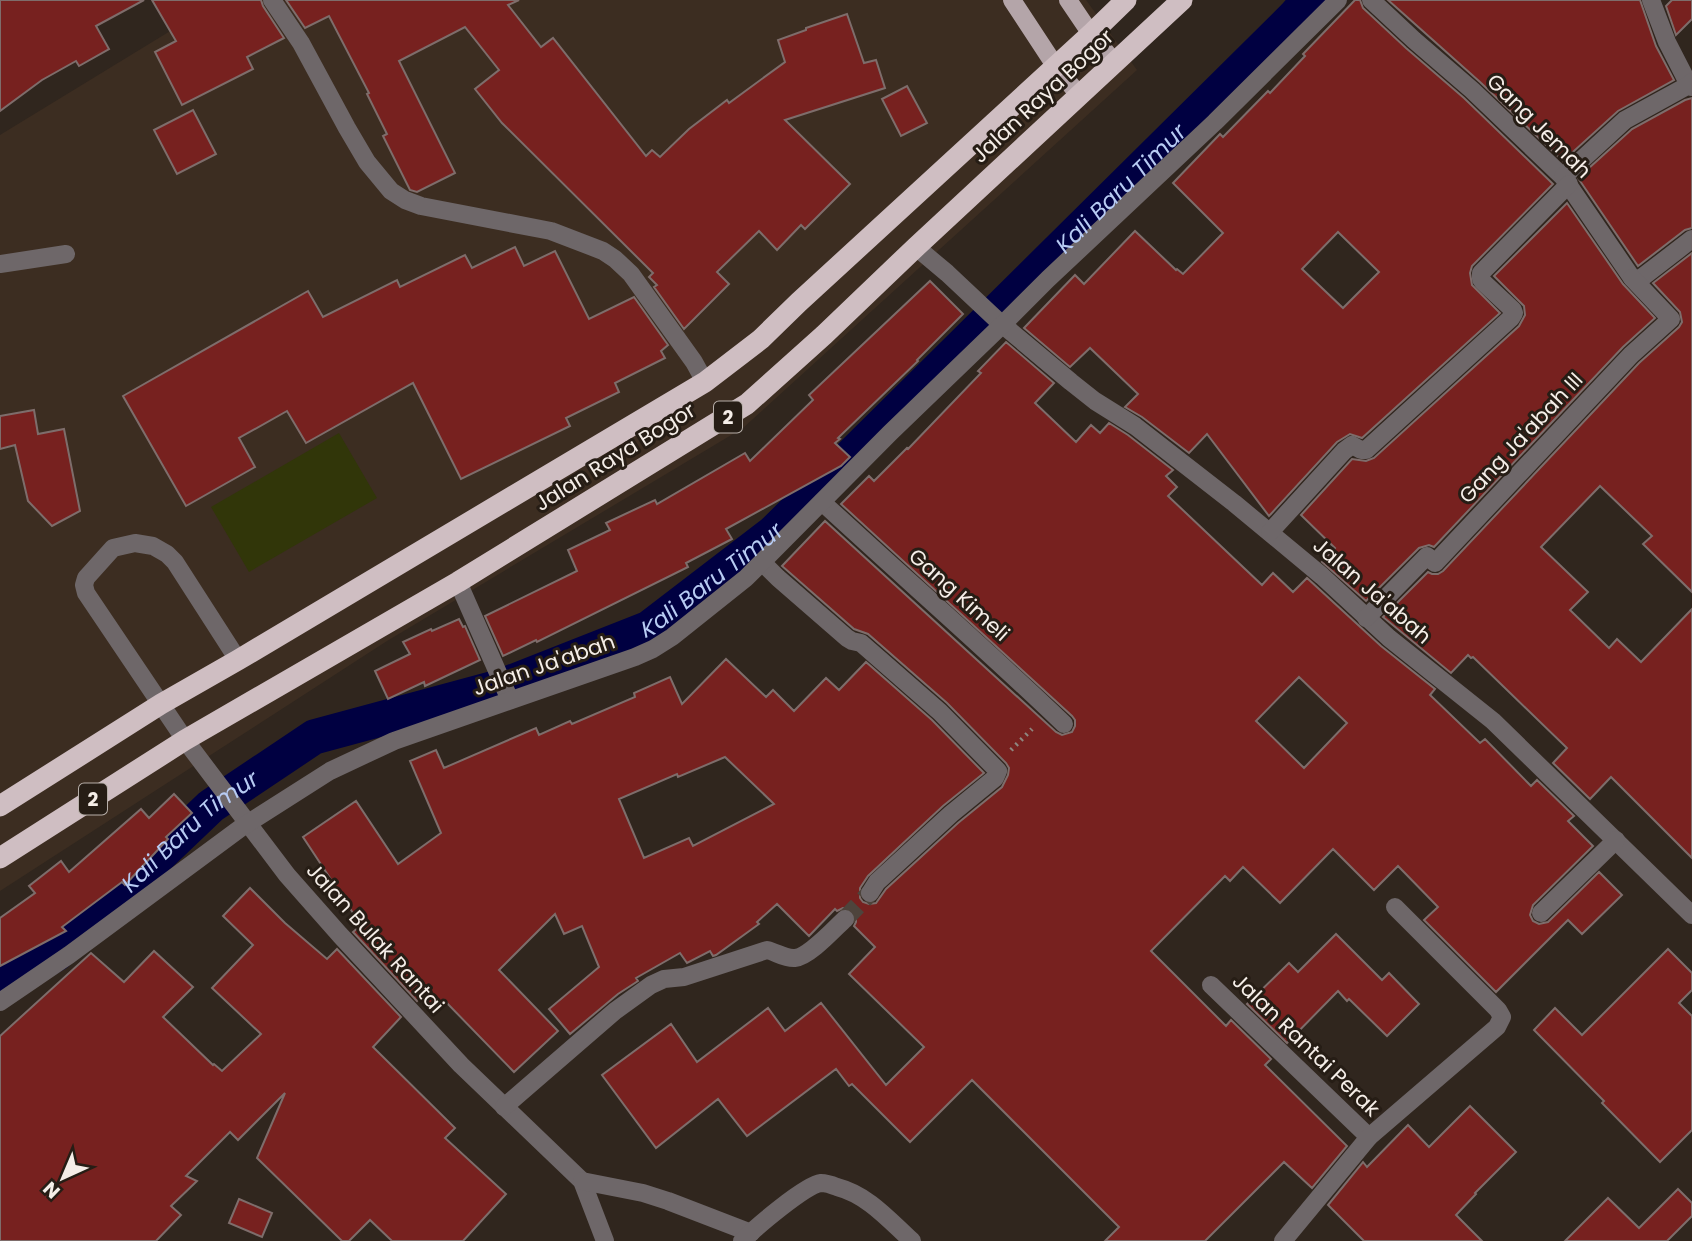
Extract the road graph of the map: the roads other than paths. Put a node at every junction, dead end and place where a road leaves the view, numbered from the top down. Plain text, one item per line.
1 (272, 0) edge
2 (1012, 0) edge
3 (1068, 0) edge
4 (1126, 0) edge
5 (1182, 0) edge
6 (1338, 0) edge
7 (1371, 0) edge
8 (1651, 0) edge
9 (1091, 34) junction
10 (1114, 62) junction
11 (1056, 66) junction
12 (1691, 84) edge
13 (1079, 95) junction
14 (1566, 181) junction
15 (1692, 239) edge
16 (916, 247) junction
17 (66, 254) dead end
18 (0, 264) edge
19 (1632, 278) junction
20 (1000, 322) junction
21 (705, 382) junction
22 (822, 502) junction
23 (1270, 532) junction
24 (762, 562) junction
25 (458, 582) junction
26 (1366, 618) junction
27 (238, 660) junction
28 (508, 697) junction
29 (161, 704) junction
30 (1057, 717) road end
31 (185, 740) junction
32 (0, 806) edge
33 (248, 824) junction
34 (1616, 840) junction
35 (0, 858) edge
36 (870, 894) tunnel mouth
37 (1395, 907) dead end
38 (1541, 913) dead end
39 (1692, 915) edge
40 (845, 919) tunnel mouth
41 (1212, 985) dead end
42 (0, 1002) edge
43 (504, 1107) junction
44 (1369, 1137) junction
45 (582, 1181) junction
46 (746, 1237) edge
47 (605, 1241) edge
48 (912, 1241) edge
49 (1283, 1241) edge

1 - 21 street
2 - 11 main road
3 - 9 main road
4 - 9 highway, Jalan Raya Bogor / 2
5 - 10 highway, Jalan Raya Bogor / 2
6 - 20 street
7 - 14 street, Gang Jemah
8 - 12 street
9 - 10 main road
9 - 11 highway, Jalan Raya Bogor / 2
10 - 13 highway, Jalan Raya Bogor / 2
11 - 13 main road
11 - 21 highway, Jalan Raya Bogor / 2
12 - 14 street
13 - 16 highway, Jalan Raya Bogor / 2
14 - 19 street, Gang Jemah
14 - 23 street
15 - 19 street
16 - 20 street, Jalan Ja'abah
16 - 25 highway, Jalan Raya Bogor / 2
17 - 18 street
19 - 26 street, Gang Ja'abah III
20 - 22 street, Jalan Ja'abah
20 - 23 street, Jalan Ja'abah
21 - 27 highway, Jalan Raya Bogor / 2
22 - 24 street, Jalan Ja'abah
22 - 30 street, Gang Kimeli
23 - 26 street, Jalan Ja'abah
24 - 28 street, Jalan Ja'abah
24 - 36 street
25 - 28 street
25 - 31 highway, Jalan Raya Bogor / 2
26 - 34 street, Jalan Ja'abah
27 - 29 highway, Jalan Raya Bogor / 2
27 - 29 street, Jalan Bulak Rantai
28 - 33 street, Jalan Ja'abah
29 - 31 street, Jalan Bulak Rantai
29 - 32 highway, Jalan Raya Bogor / 2
31 - 33 street, Jalan Bulak Rantai
31 - 35 highway, Jalan Raya Bogor / 2
33 - 42 street, Jalan Ja'abah
33 - 43 street, Jalan Bulak Rantai
34 - 38 street
34 - 39 street, Jalan Ja'abah
37 - 44 street, Jalan Rantai Perak
40 - 43 street
41 - 44 street, Jalan Rantai Perak
43 - 45 street, Jalan Bulak Rantai
44 - 49 street, Jalan Rantai Perak
45 - 46 street
45 - 47 street, Jalan Bulak Rantai
46 - 48 street

